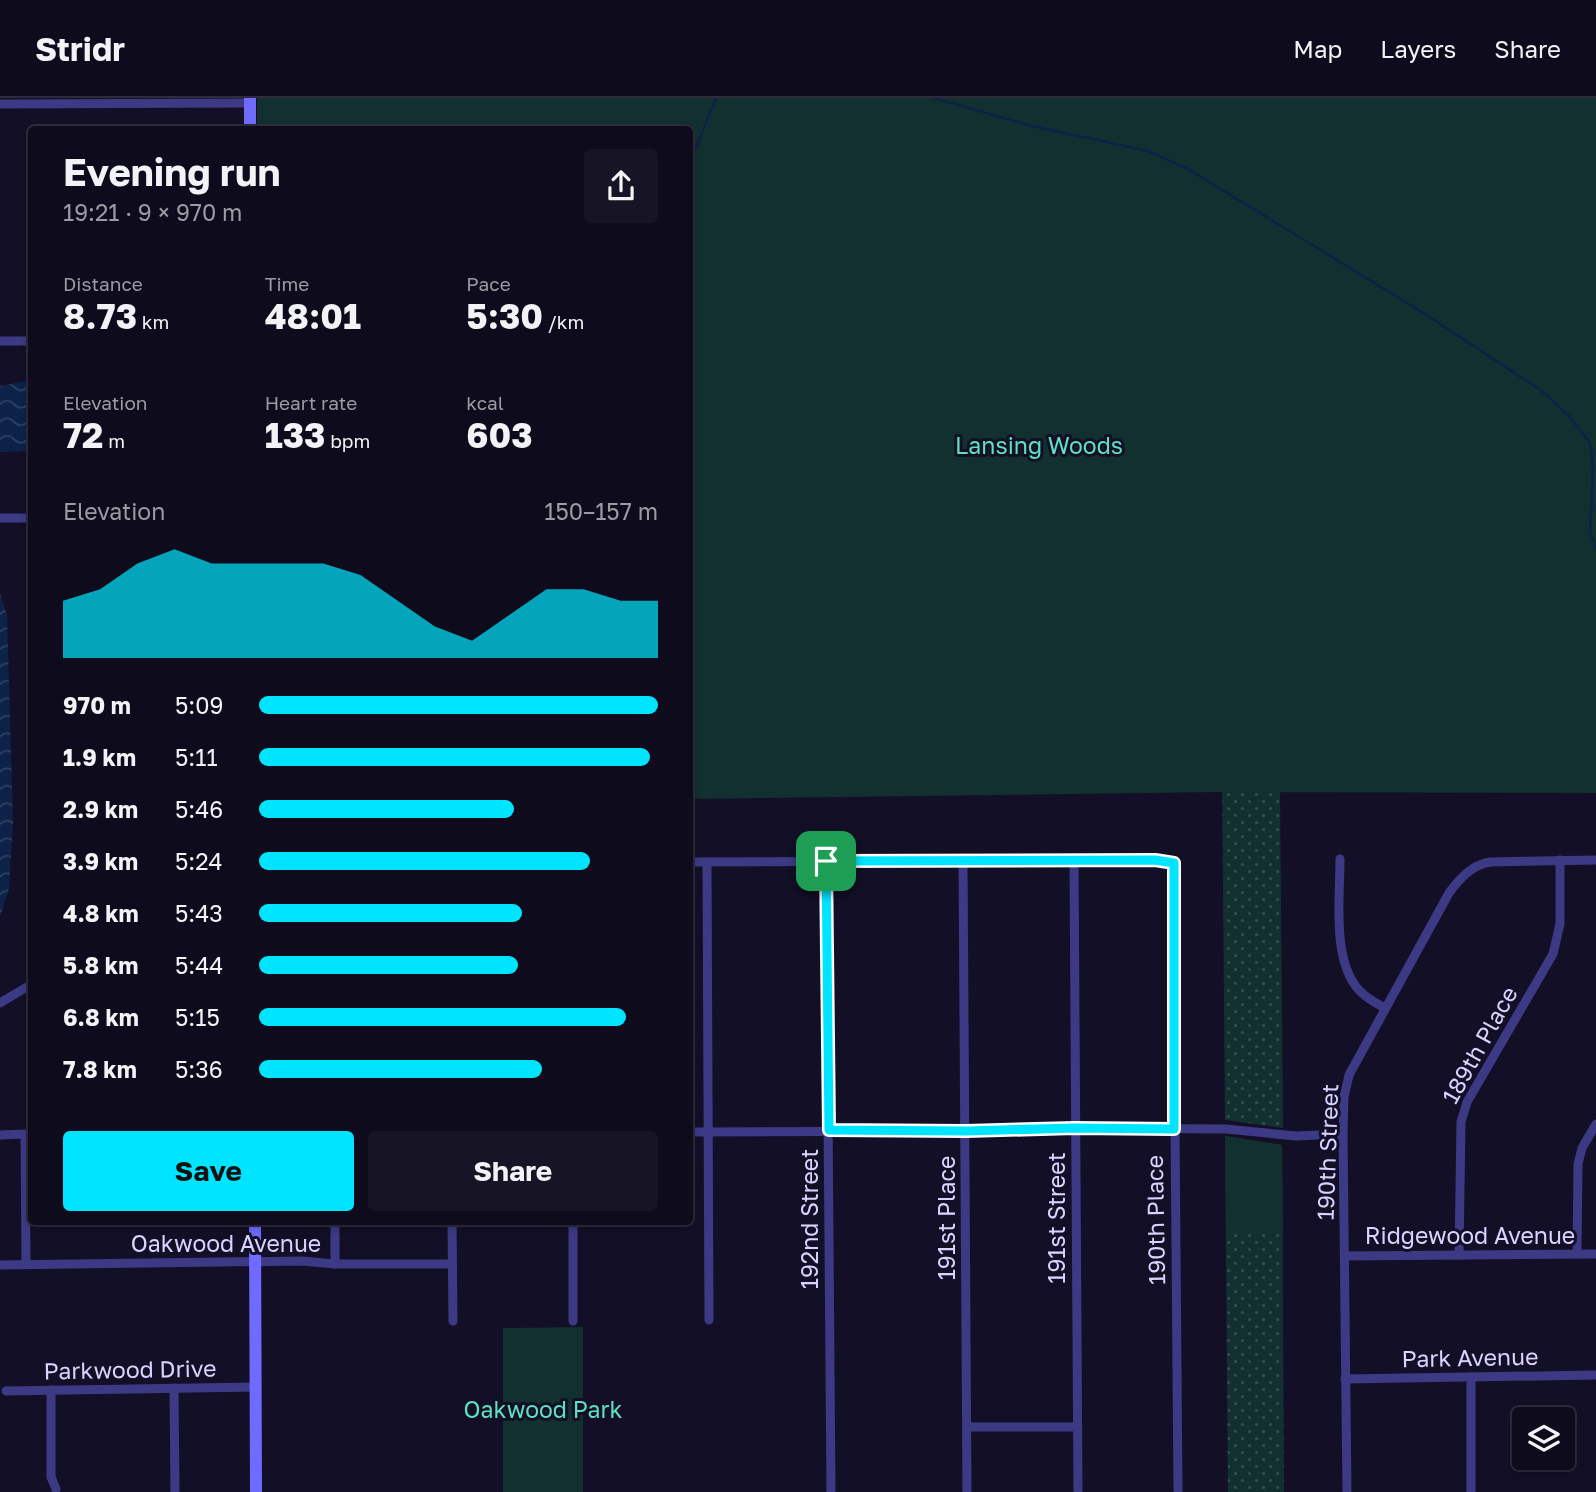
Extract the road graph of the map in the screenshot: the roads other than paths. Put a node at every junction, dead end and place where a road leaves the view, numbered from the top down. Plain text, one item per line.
1 (250, 100) edge
2 (0, 104) edge
3 (250, 126) edge
4 (0, 341) edge
5 (28, 341) edge
6 (0, 518) edge
7 (28, 518) edge
8 (1340, 859) dead end
9 (963, 860) junction
10 (1074, 860) junction
11 (1560, 860) junction
12 (1596, 860) edge
13 (826, 861) junction
14 (693, 862) edge
15 (707, 862) junction
16 (28, 987) edge
17 (0, 1003) edge
18 (1385, 1009) junction
19 (1596, 1125) edge
20 (1075, 1128) junction
21 (1174, 1129) junction
22 (829, 1130) junction
23 (966, 1131) junction
24 (693, 1132) edge
25 (709, 1132) junction
26 (1343, 1134) junction
27 (0, 1135) edge
28 (255, 1225) edge
29 (335, 1225) edge
30 (452, 1225) edge
31 (573, 1225) edge
32 (1577, 1254) junction
33 (1596, 1254) edge
34 (1459, 1255) junction
35 (1345, 1256) junction
36 (255, 1261) junction
37 (335, 1264) junction
38 (452, 1264) junction
39 (0, 1265) edge
40 (26, 1265) junction
41 (709, 1320) dead end
42 (453, 1321) dead end
43 (573, 1321) dead end
44 (1596, 1375) edge
45 (1471, 1377) junction
46 (1345, 1379) junction
47 (256, 1387) junction
48 (174, 1388) junction
49 (51, 1390) junction
50 (6, 1391) dead end
51 (967, 1427) junction
52 (1077, 1427) junction
53 (56, 1489) dead end
54 (174, 1492) edge
55 (256, 1492) edge
56 (831, 1492) edge
57 (967, 1492) edge
58 (1078, 1492) edge
59 (1178, 1492) edge
60 (1347, 1492) edge
61 (1471, 1492) edge

1 - 2 street
1 - 3 main road
4 - 5 street
6 - 7 street
8 - 18 street
9 - 10 street
9 - 13 street
9 - 23 street, 191st Place
10 - 20 street, 191st Street
10 - 21 street, 190th Place
11 - 12 street
11 - 18 street, 190th Street
11 - 34 street, 189th Place
13 - 15 street
13 - 22 street, 192nd Street
14 - 15 street
15 - 25 street
16 - 17 street
18 - 26 street, 190th Street
19 - 32 street
20 - 21 street
20 - 23 street
20 - 52 street, 191st Street
21 - 26 street
21 - 59 street, 190th Place
22 - 23 street
22 - 25 street
22 - 56 street, 192nd Street
23 - 51 street, 191st Place
24 - 25 street
25 - 41 street
26 - 35 street, 190th Street
27 - 40 street
28 - 36 main road
29 - 37 street
30 - 38 street
31 - 43 street
32 - 33 street, Ridgewood Avenue
32 - 34 street, Ridgewood Avenue
34 - 35 street, Ridgewood Avenue
35 - 46 street, 190th Street
36 - 37 street, Oakwood Avenue
36 - 40 street, Oakwood Avenue
36 - 47 main road
37 - 38 street, Oakwood Avenue
38 - 42 street
39 - 40 street, Oakwood Avenue
44 - 45 street, Park Avenue
45 - 46 street, Park Avenue
45 - 61 street
46 - 60 street, 190th Street
47 - 48 street, Parkwood Drive
47 - 55 main road
48 - 49 street, Parkwood Drive
48 - 54 street
49 - 50 street, Parkwood Drive
49 - 53 street
51 - 52 street
51 - 57 street, 191st Place
52 - 58 street, 191st Street

